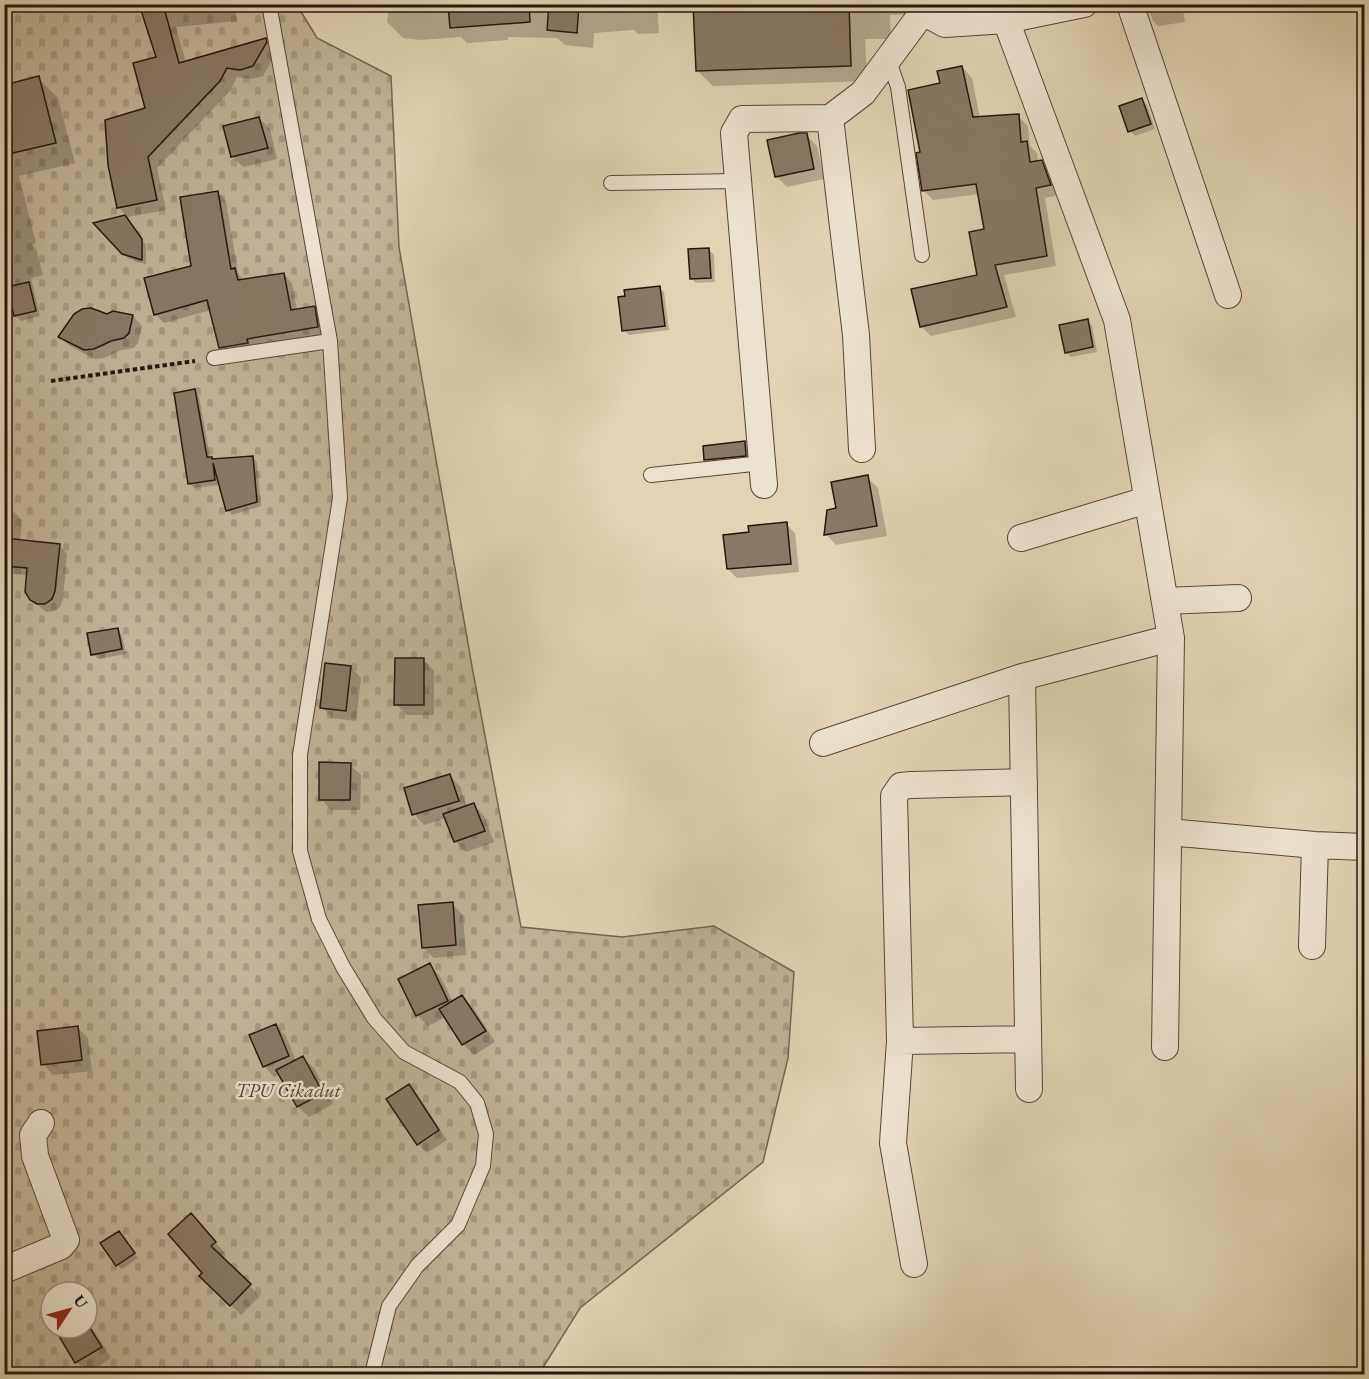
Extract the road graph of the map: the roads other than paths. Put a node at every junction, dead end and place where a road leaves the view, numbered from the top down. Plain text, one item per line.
1 (269, 4) edge
2 (1084, 4) edge
3 (1130, 4) edge
4 (923, 8) edge
5 (1006, 20) junction
6 (888, 58) junction
7 (830, 118) junction
8 (738, 181) junction
9 (611, 183) dead end
10 (922, 255) dead end
11 (1228, 295) dead end
12 (330, 341) junction
13 (214, 358) road end
14 (862, 449) dead end
15 (763, 474) joint
16 (651, 475) dead end
17 (1147, 500) junction
18 (1021, 538) dead end
19 (1238, 598) dead end
20 (1165, 602) junction
21 (1171, 638) junction
22 (1022, 677) junction
23 (823, 743) dead end
24 (1024, 782) junction
25 (1168, 832) junction
26 (1315, 845) junction
27 (1365, 847) edge
28 (1312, 946) dead end
29 (1028, 1039) junction
30 (900, 1041) junction
31 (1165, 1047) dead end
32 (1029, 1089) dead end
33 (41, 1123) dead end
34 (914, 1264) dead end
35 (4, 1270) edge
36 (372, 1374) edge

1 - 12 lane
2 - 5 street
3 - 11 street
4 - 5 street
4 - 6 street
5 - 17 street
6 - 7 street
6 - 10 lane
7 - 8 street
7 - 14 street
8 - 9 lane
8 - 15 street
12 - 13 lane
12 - 36 lane
15 - 16 lane
17 - 18 street
17 - 20 street
19 - 20 street
20 - 21 street
21 - 22 street
21 - 25 street
22 - 23 street
22 - 24 street
24 - 29 street
24 - 30 street
25 - 26 street
25 - 31 street
26 - 27 street
26 - 28 street
29 - 30 street
29 - 32 street
30 - 34 street
33 - 35 street

